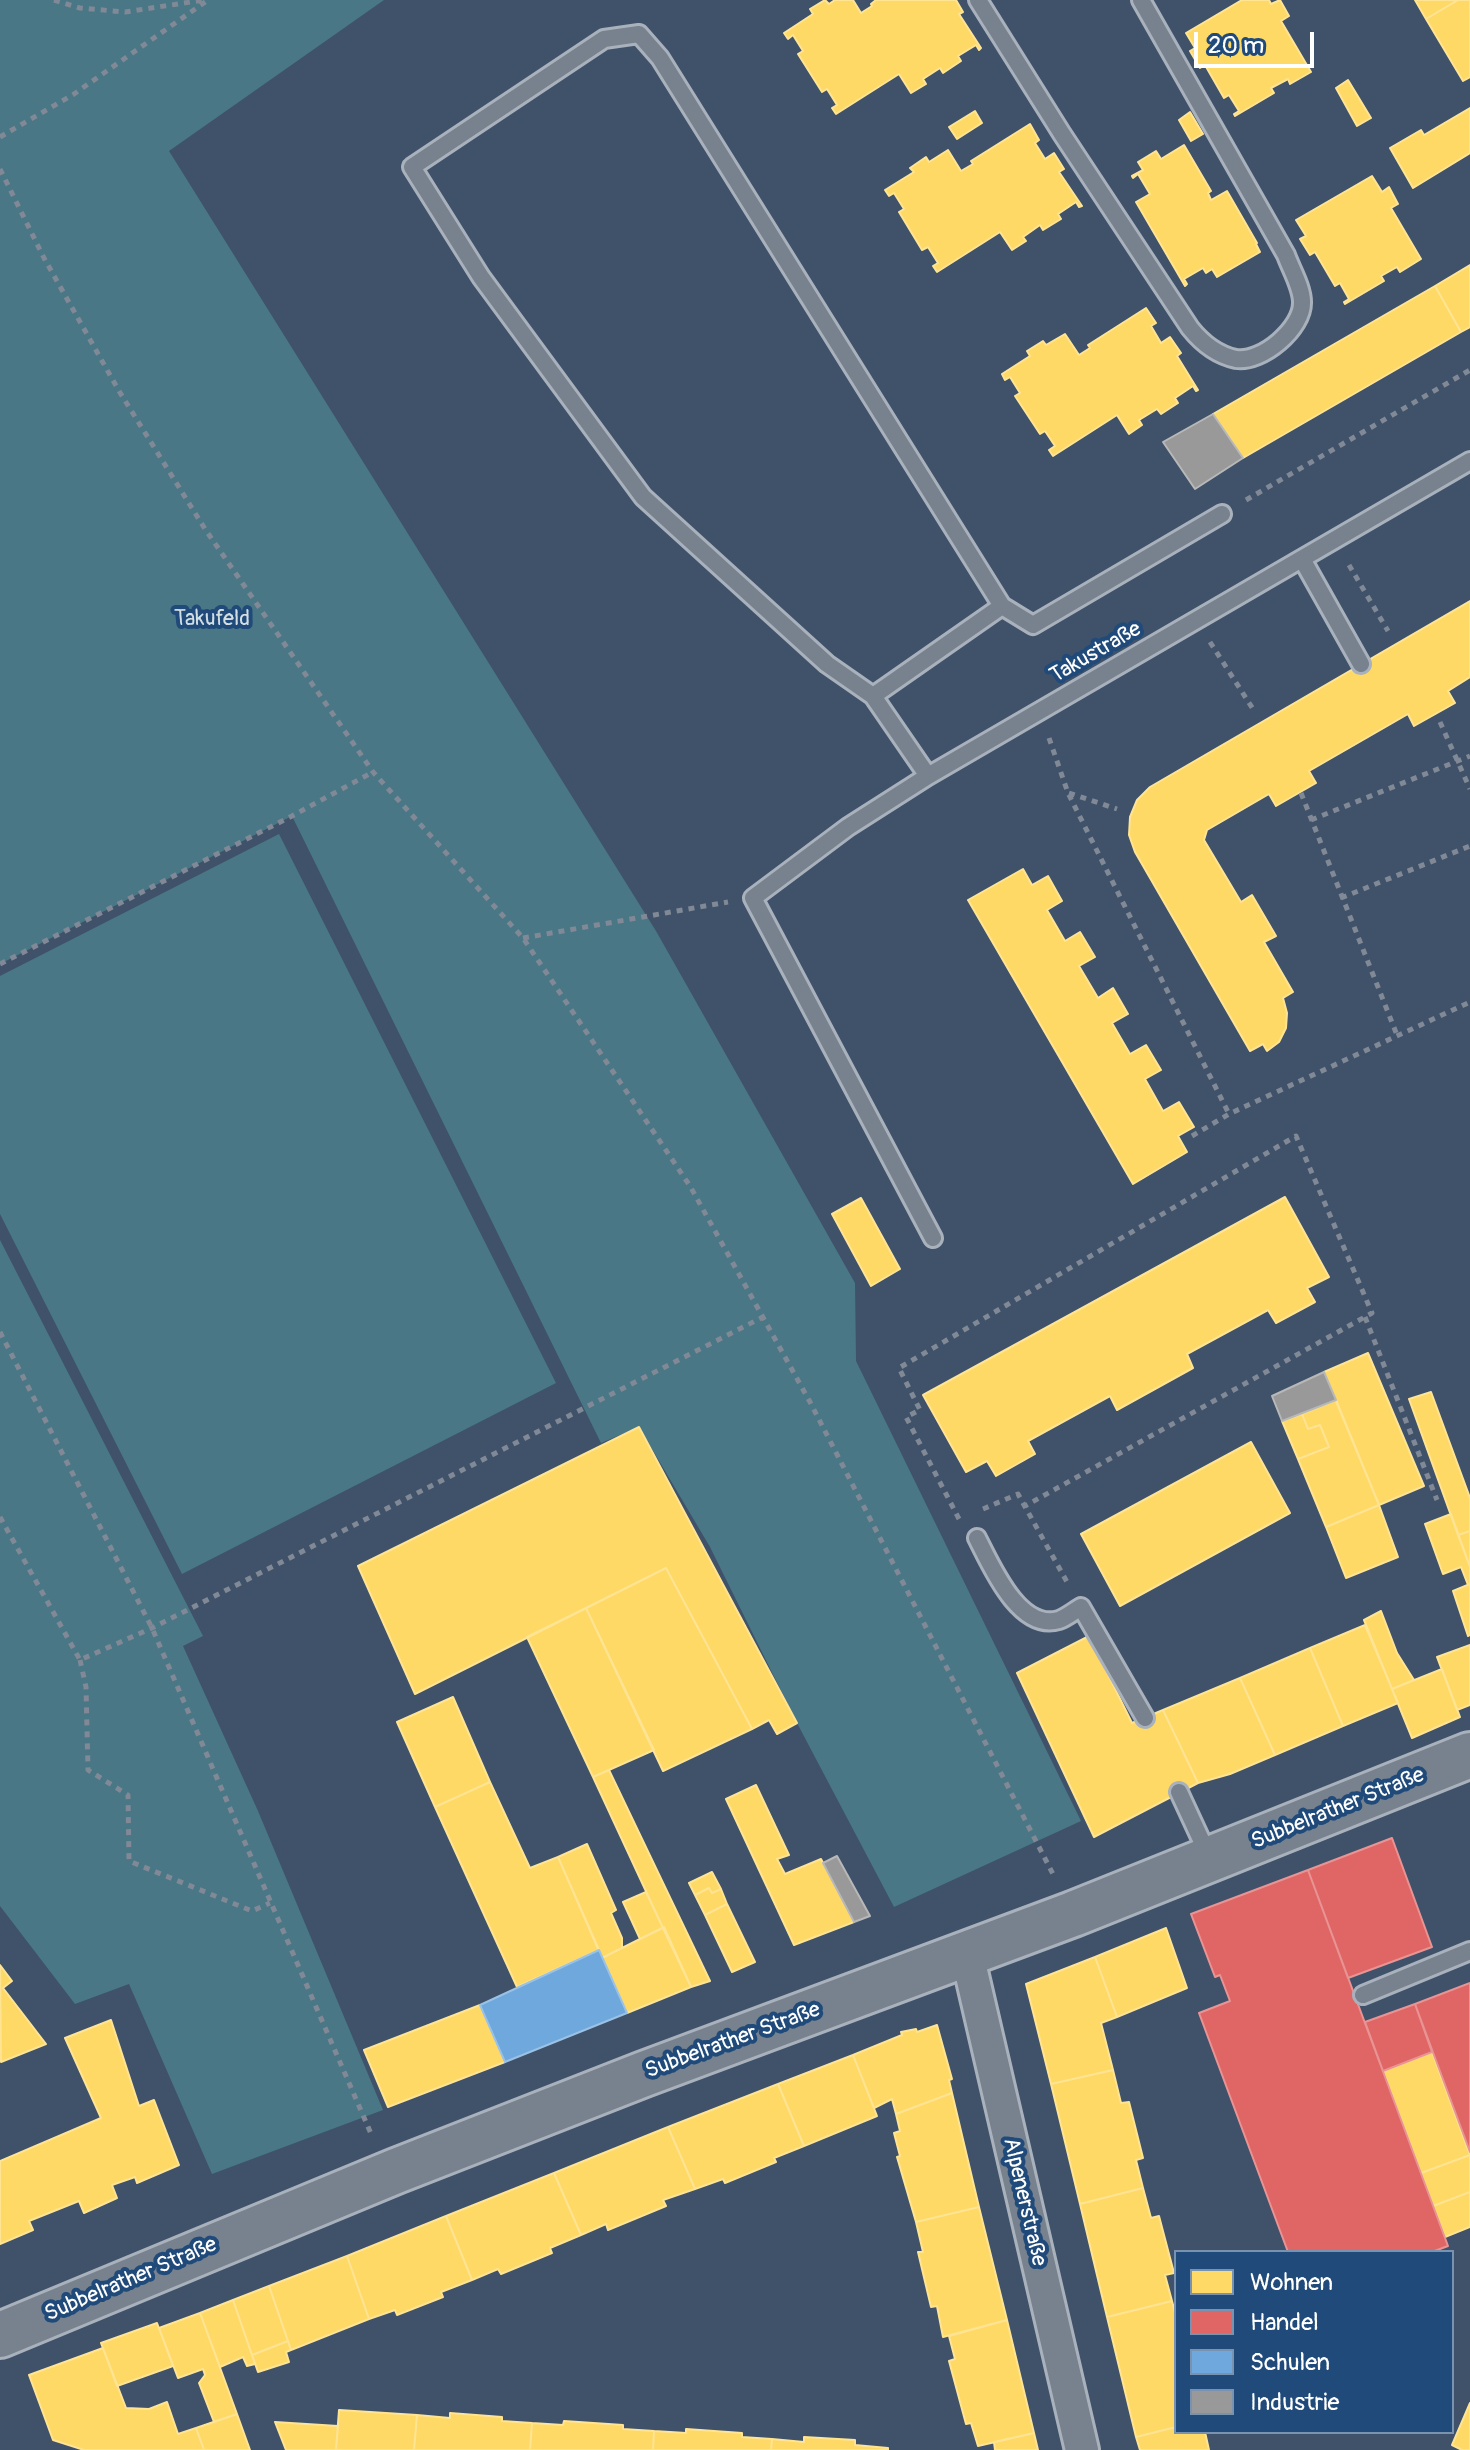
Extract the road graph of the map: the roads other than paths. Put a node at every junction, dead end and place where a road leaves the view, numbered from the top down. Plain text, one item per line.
1 (978, 0) edge
2 (1141, 0) edge
3 (1470, 461) edge
4 (1222, 514) road end
5 (1302, 559) junction
6 (1002, 606) junction
7 (1361, 664) dead end
8 (873, 696) junction
9 (928, 776) junction
10 (933, 1238) dead end
11 (977, 1538) dead end
12 (1145, 1718) dead end
13 (1469, 1758) edge
14 (1179, 1792) dead end
15 (1211, 1860) junction
16 (1470, 1951) edge
17 (967, 1954) junction
18 (1363, 1995) dead end
19 (0, 2335) edge
20 (1082, 2450) edge

1 - 2 lane
3 - 5 lane, Takustraße
4 - 6 lane
5 - 7 lane
5 - 9 lane, Takustraße
6 - 8 lane
6 - 8 lane
8 - 9 lane
9 - 10 lane, Takustraße
11 - 12 lane
13 - 15 main road, Subbelrather Straße
14 - 15 lane
15 - 17 main road, Subbelrather Straße
16 - 18 lane
17 - 19 main road, Subbelrather Straße
17 - 20 street, Alpenerstraße

